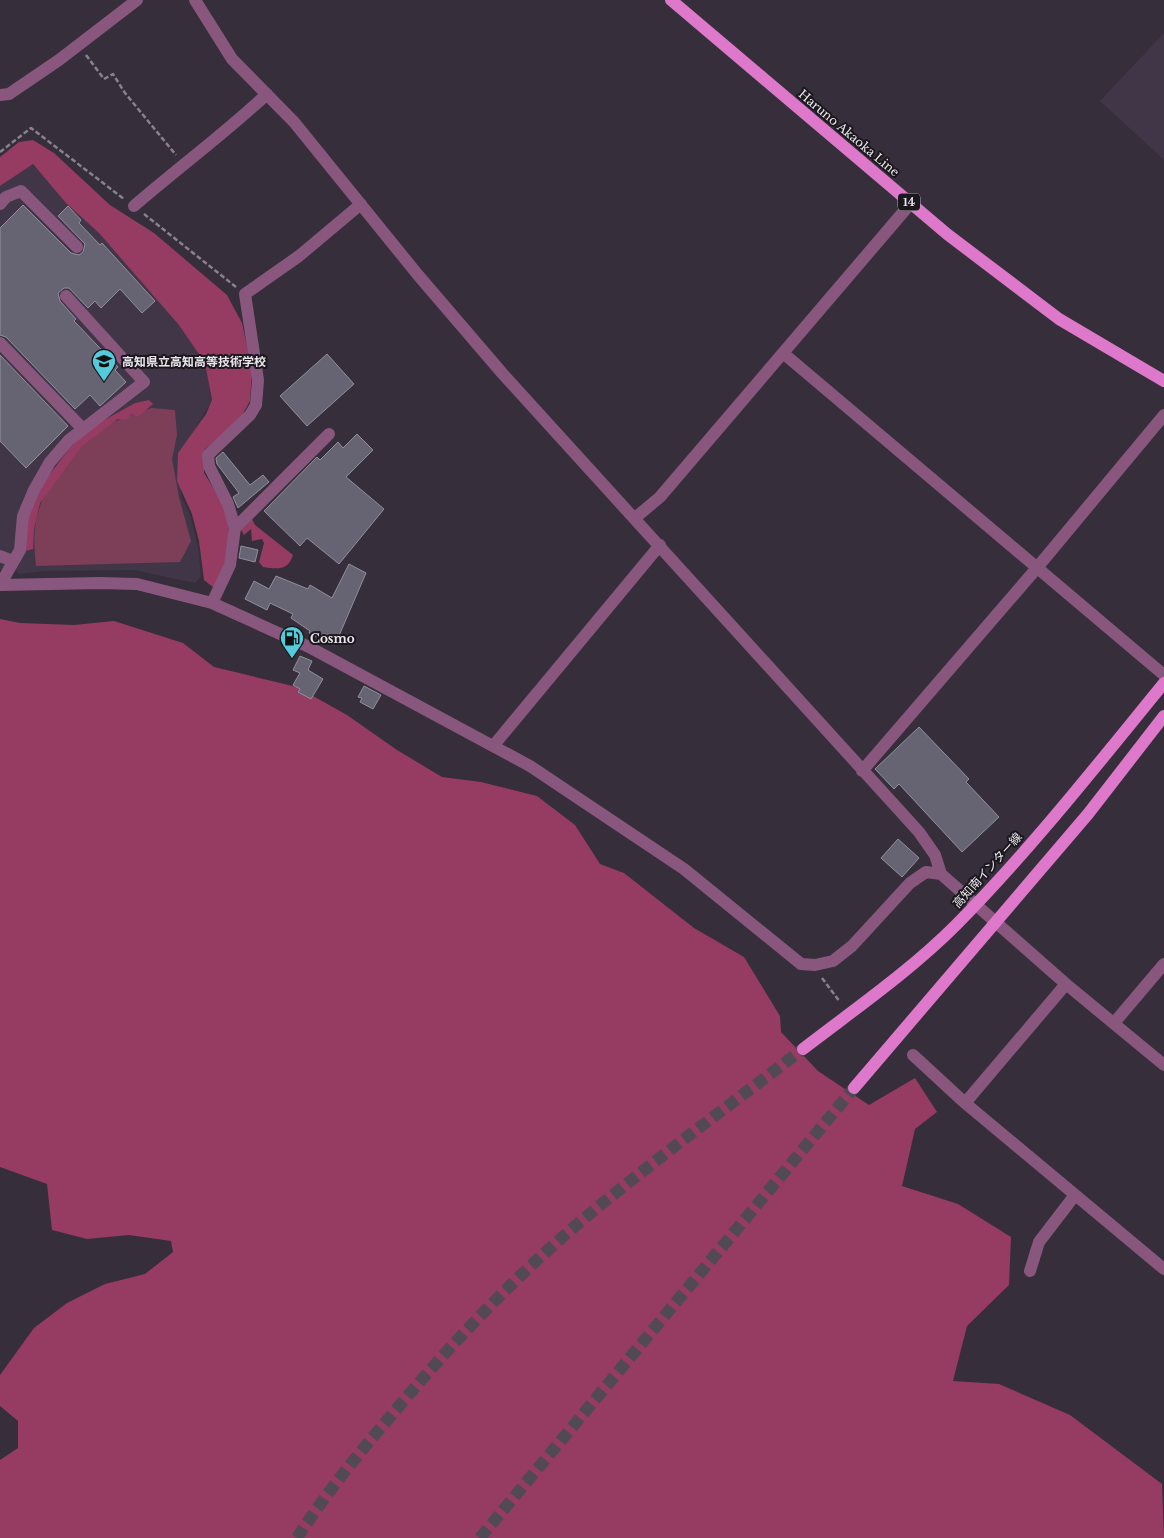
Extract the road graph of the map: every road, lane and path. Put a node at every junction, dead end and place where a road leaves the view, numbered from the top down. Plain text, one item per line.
1 (137, 0) edge
2 (195, 0) edge
3 (671, 0) edge
4 (78, 45) junction
5 (267, 94) junction
6 (0, 95) edge
7 (185, 162) junction
8 (911, 203) junction
9 (0, 204) edge
10 (361, 204) junction
11 (134, 206) dead end
12 (77, 247) dead end
13 (66, 296) dead end
14 (0, 343) edge
15 (783, 353) junction
16 (1164, 381) edge
17 (1164, 415) edge
18 (82, 429) junction
19 (329, 434) dead end
20 (635, 518) junction
21 (235, 528) junction
22 (660, 546) junction
23 (0, 556) edge
24 (17, 556) junction
25 (1036, 569) junction
26 (0, 585) edge
27 (212, 603) junction
28 (1164, 675) edge
29 (1164, 683) edge
30 (1164, 716) edge
31 (494, 745) junction
32 (862, 771) junction
33 (941, 874) junction
34 (975, 904) junction
35 (995, 922) junction
36 (1164, 964) edge
37 (822, 978) dead end
38 (1066, 984) junction
39 (840, 1002) dead end
40 (1114, 1023) junction
41 (803, 1049) tunnel mouth
42 (913, 1055) dead end
43 (1164, 1065) edge
44 (854, 1088) tunnel mouth
45 (965, 1103) junction
46 (1075, 1195) junction
47 (1164, 1269) edge
48 (1030, 1271) dead end

1 - 4 street
2 - 5 street
3 - 8 main road, Haruno Akaoka Line / 14
4 - 6 street
4 - 7 path
5 - 7 street
5 - 10 street
7 - 11 street
8 - 15 street
8 - 16 main road, Haruno Akaoka Line / 14
9 - 12 street
10 - 20 street
10 - 21 street
13 - 18 street
14 - 18 street
15 - 20 street
15 - 25 street
17 - 25 street
18 - 24 street
19 - 21 street
20 - 22 street
21 - 27 street
22 - 31 street
22 - 32 street
23 - 24 street
24 - 26 street
25 - 28 street
25 - 32 street
26 - 27 street
27 - 31 street
29 - 34 main road, 高知南インター線
30 - 35 main road
31 - 33 street
32 - 33 street
33 - 34 street
34 - 35 street
34 - 41 main road, 高知南インター線
35 - 38 street
35 - 44 main road
36 - 40 street
37 - 39 path
38 - 40 street
38 - 45 street
40 - 43 street
42 - 45 street
45 - 46 street
46 - 47 street
46 - 48 street

